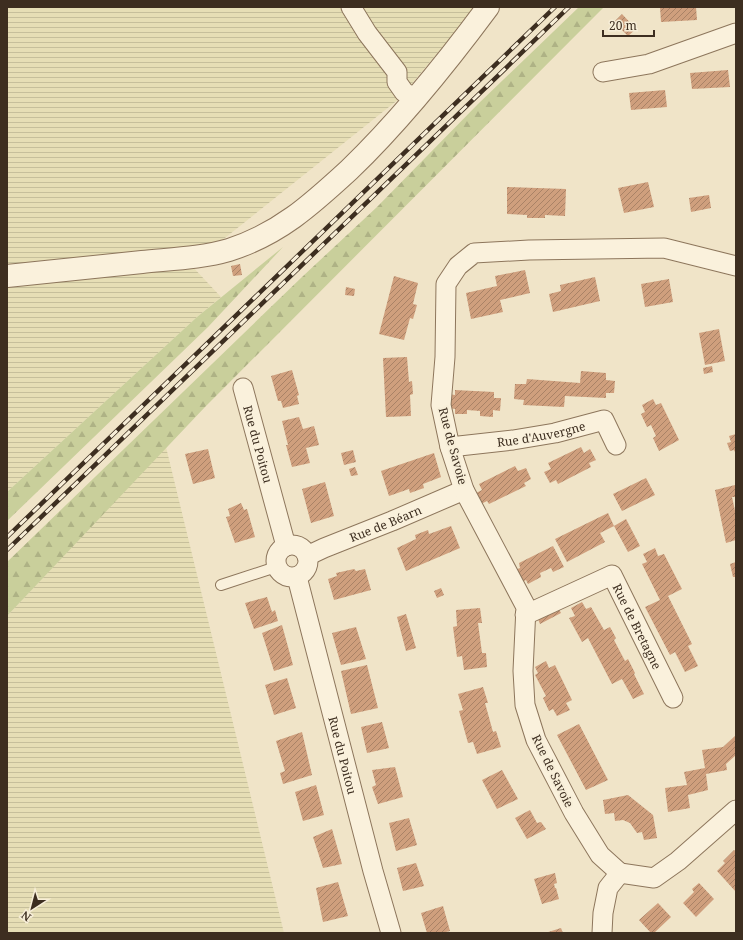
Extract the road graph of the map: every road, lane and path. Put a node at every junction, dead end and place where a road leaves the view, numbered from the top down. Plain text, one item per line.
1 (351, 7) edge
2 (488, 7) edge
3 (736, 33) edge
4 (603, 72) dead end
5 (416, 99) junction
6 (736, 266) edge
7 (7, 276) edge
8 (243, 388) dead end
9 (616, 445) dead end
10 (450, 447) junction
11 (464, 490) junction
12 (286, 546) junction
13 (307, 556) junction
14 (276, 567) junction
15 (297, 577) junction
16 (221, 585) dead end
17 (525, 615) junction
18 (673, 698) dead end
19 (736, 810) edge
20 (620, 873) junction
21 (391, 933) edge
22 (602, 933) edge

1 - 5 street
2 - 5 street
3 - 4 street
5 - 7 street
6 - 10 street, Rue de Savoie
8 - 12 street, Rue du Poitou
9 - 10 street, Rue d'Auvergne
10 - 11 street, Rue de Savoie
11 - 13 street, Rue de Béarn
11 - 17 street, Rue de Savoie
12 - 13 street
12 - 14 street
13 - 15 street
14 - 15 street
14 - 16 lane
15 - 21 street, Rue du Poitou
17 - 18 street, Rue de Bretagne
17 - 20 street, Rue de Savoie
19 - 20 street
20 - 22 street

